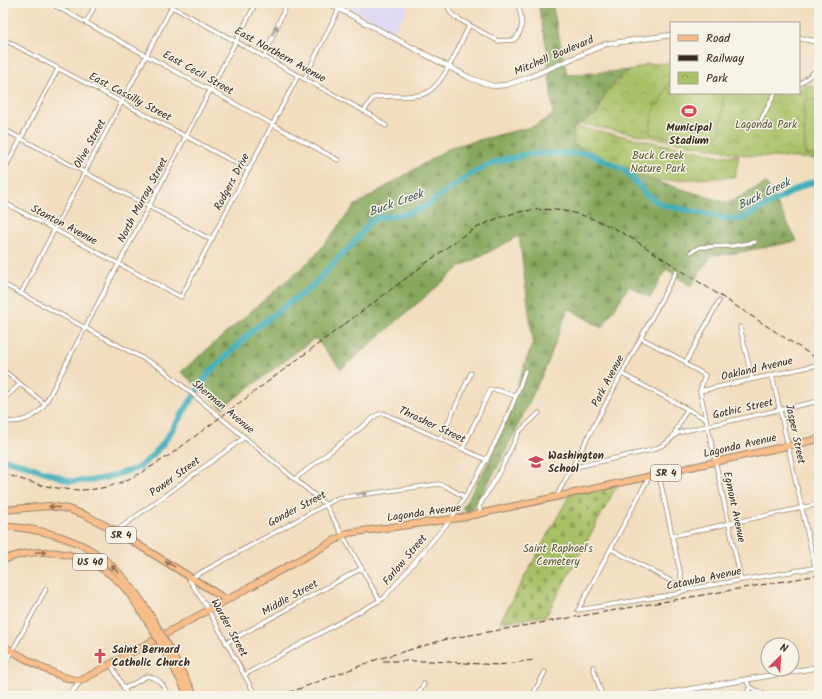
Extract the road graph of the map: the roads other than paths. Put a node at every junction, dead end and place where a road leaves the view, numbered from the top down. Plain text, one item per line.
1 (50, 3) edge
2 (96, 3) edge
3 (165, 3) edge
4 (174, 3) edge
5 (256, 3) edge
6 (287, 3) edge
7 (328, 3) edge
8 (447, 3) edge
9 (518, 3) edge
10 (172, 7) junction
11 (339, 9) junction
12 (86, 23) junction
13 (469, 26) junction
14 (670, 35) edge
15 (800, 38) edge
16 (3, 39) edge
17 (236, 42) junction
18 (819, 42) edge
19 (147, 56) junction
20 (264, 57) junction
21 (448, 66) junction
22 (819, 68) edge
23 (58, 69) junction
24 (298, 76) junction
25 (304, 79) junction
26 (800, 84) edge
27 (211, 91) junction
28 (774, 94) edge
29 (123, 103) junction
30 (364, 111) junction
31 (761, 120) dead end
32 (273, 124) junction
33 (386, 126) dead end
34 (3, 129) edge
35 (186, 137) junction
36 (21, 138) junction
37 (338, 160) dead end
38 (249, 170) junction
39 (3, 172) edge
40 (85, 173) junction
41 (3, 202) edge
42 (149, 207) junction
43 (55, 230) junction
44 (212, 240) junction
45 (754, 242) dead end
46 (691, 252) dead end
47 (119, 264) junction
48 (676, 272) dead end
49 (3, 284) edge
50 (21, 293) junction
51 (181, 297) joint
52 (719, 301) dead end
53 (740, 327) dead end
54 (85, 328) junction
55 (642, 338) junction
56 (686, 362) junction
57 (818, 365) dead end
58 (3, 370) edge
59 (525, 371) dead end
60 (471, 373) dead end
61 (622, 374) junction
62 (772, 375) junction
63 (752, 379) junction
64 (20, 384) junction
65 (700, 391) junction
66 (515, 396) junction
67 (4, 399) dead end
68 (819, 401) edge
69 (45, 404) junction
70 (687, 409) junction
71 (780, 409) junction
72 (539, 413) dead end
73 (706, 420) junction
74 (3, 421) edge
75 (707, 426) junction
76 (245, 437) junction
77 (441, 438) junction
78 (672, 438) junction
79 (819, 438) edge
80 (788, 446) junction
81 (463, 448) junction
82 (486, 460) junction
83 (715, 462) junction
84 (571, 468) junction
85 (659, 475) junction
86 (649, 477) junction
87 (295, 479) junction
88 (465, 497) junction
89 (555, 498) junction
90 (325, 504) junction
91 (819, 504) edge
92 (802, 508) junction
93 (3, 510) edge
94 (481, 514) junction
95 (451, 520) junction
96 (729, 524) junction
97 (3, 526) edge
98 (116, 532) junction
99 (343, 536) junction
100 (672, 536) junction
101 (611, 549) junction
102 (3, 560) edge
103 (817, 567) edge
104 (362, 568) junction
105 (181, 572) junction
106 (191, 578) junction
107 (741, 580) junction
108 (46, 589) dead end
109 (684, 589) junction
110 (227, 600) junction
111 (380, 601) junction
112 (208, 610) junction
113 (152, 624) junction
114 (226, 643) junction
115 (3, 646) edge
116 (167, 650) junction
117 (12, 651) junction
118 (110, 664) junction
119 (593, 667) dead end
120 (819, 667) edge
121 (3, 668) edge
122 (544, 672) dead end
123 (244, 675) junction
124 (746, 680) junction
125 (80, 681) junction
126 (424, 684) dead end
127 (750, 687) junction
128 (124, 689) junction
129 (658, 695) edge
130 (69, 696) edge
131 (128, 696) edge
132 (167, 696) edge
133 (189, 696) edge
134 (195, 696) edge
135 (256, 696) edge
136 (417, 696) edge
137 (532, 696) edge
138 (602, 696) edge
139 (651, 696) edge
140 (745, 696) edge
141 (767, 696) edge

1 - 12 street, East Cecil Street
2 - 12 street
3 - 10 street, East Northern Avenue
4 - 10 street, Olive Street
5 - 17 street, North Murray Street
20 -> 6 street
7 - 11 street, Mitchell Boulevard
8 - 13 street
9 - 13 street
10 - 17 street, East Northern Avenue
10 - 19 street, Olive Street
11 - 21 street, Mitchell Boulevard
11 - 25 street
12 - 19 street, East Cecil Street
13 - 21 street
14 - 21 street, Mitchell Boulevard
15 - 18 street
16 - 23 street, East Cassilly Street
17 - 20 street, East Northern Avenue
17 - 27 street, North Murray Street
19 - 27 street, East Cecil Street
19 - 29 street, Olive Street
20 - 24 street, East Northern Avenue
21 - 30 street
22 - 26 street
23 - 29 street, East Cassilly Street
23 - 36 street
24 - 25 street, East Northern Avenue
24 - 32 street, Rodgers Drive
25 - 30 street, East Northern Avenue
27 - 32 street, East Cecil Street
27 - 35 street, North Murray Street
28 - 31 street
29 - 35 street, East Cassilly Street
29 - 40 street, Olive Street
30 - 33 street, East Northern Avenue
32 - 37 street, East Cecil Street
32 - 38 street, Rodgers Drive
34 - 36 street
35 - 38 street, East Cassilly Street
35 - 42 street, North Murray Street
36 - 39 street
36 - 40 street
38 - 44 street, Rodgers Drive
40 - 42 street
40 - 43 street, Olive Street
41 - 43 street, Stanton Avenue
42 - 44 street
42 - 47 street, North Murray Street
43 - 47 street, Stanton Avenue
43 - 50 street, Olive Street
44 - 51 street, Rodgers Drive
45 - 46 street
47 - 51 street, Stanton Avenue
47 - 54 street, North Murray Street
48 - 55 street, Park Avenue
49 - 50 street, Sherman Avenue
50 - 54 street, Sherman Avenue
52 - 56 street
53 - 63 street
54 - 69 street, North Murray Street
54 - 76 street, Sherman Avenue
55 - 56 street
55 - 61 street, Park Avenue
56 - 65 street, Egmont Avenue
57 - 62 street, Oakland Avenue
58 - 64 street
59 - 66 street, Farlow Street
60 - 77 street
61 - 70 street
61 - 84 street, Park Avenue
62 - 63 street, Oakland Avenue
62 - 71 street, Jasper Street
63 - 65 street, Oakland Avenue
64 - 67 street
64 - 69 street
65 - 73 street, Egmont Avenue
66 - 81 street
66 - 82 street, Farlow Street
68 - 71 street, Gothic Street
69 - 74 street, North Murray Street
70 - 73 street
70 - 78 street
71 - 75 street, Gothic Street
71 - 80 street, Jasper Street
72 - 94 street
73 - 75 street, Egmont Avenue
75 - 78 street, Gothic Street
75 - 83 street, Egmont Avenue
76 - 87 street, Sherman Avenue
76 - 98 street, Power Street
77 - 81 street, Thrasher Street
77 - 87 street, Thrasher Street
78 - 84 street, Gothic Street
79 - 80 main road, Lagonda Avenue / SR 4
80 - 83 main road, Lagonda Avenue / SR 4
80 - 92 street, Jasper Street
81 - 82 street, Thrasher Street
82 - 88 street, Farlow Street
83 - 85 main road, Lagonda Avenue / SR 4
83 - 96 street, Egmont Avenue
84 - 89 street, Park Avenue
85 - 86 main road, Lagonda Avenue / SR 4
85 - 100 street
86 - 89 main road, Lagonda Avenue / SR 4
86 - 101 street
87 - 90 street, Sherman Avenue
90 -> 88 street, Gonder Street
88 - 95 street, Farlow Street
89 - 94 main road, Lagonda Avenue / SR 4
90 - 99 street, Sherman Avenue
90 - 106 street, Gonder Street
91 - 92 street
92 - 96 street
92 - 103 street, Jasper Street
98 -> 93 main road, Warder Street / SR 4
94 - 95 main road, Lagonda Avenue / SR 4
95 - 99 main road, Lagonda Avenue / SR 4
95 - 111 street, Farlow Street
96 - 100 street
96 - 107 street, Egmont Avenue
113 -> 97 main road, US 40
105 -> 98 main road, Warder Street / SR 4
99 - 104 street, Sherman Avenue
99 - 110 main road, Lagonda Avenue / SR 4
100 - 109 street
101 - 109 street
101 - 109 street, Catawba Avenue
102 -> 113 main road, US 40
103 - 107 street, Catawba Avenue
104 - 111 street, Sherman Avenue
104 - 114 street, Middle Street
105 - 106 main road, Warder Street / SR 4
105 - 112 street, Warder Street
106 - 110 main road, Warder Street / SR 4
107 - 109 street, Catawba Avenue
108 - 117 street
110 - 112 main road, Lagonda Avenue / SR 4
111 - 123 street, Farlow Street
112 - 114 street, Warder Street
112 - 118 main road, Lagonda Avenue / SR 4
113 - 116 main road, US 40, bridge
114 - 123 street, Warder Street
115 - 117 main road
116 - 133 main road, US 40
116 - 134 main road, US 40
117 - 121 street
117 - 125 main road
118 - 125 main road, Lagonda Avenue / SR 4
118 - 128 street
119 - 138 street
120 - 124 street
122 - 137 street
123 - 135 street, Warder Street
124 - 127 street
124 - 129 street
125 - 130 street, Lagonda Avenue
126 - 136 street
127 - 140 street
127 - 141 street
128 - 131 street
128 - 132 street
129 - 139 street

